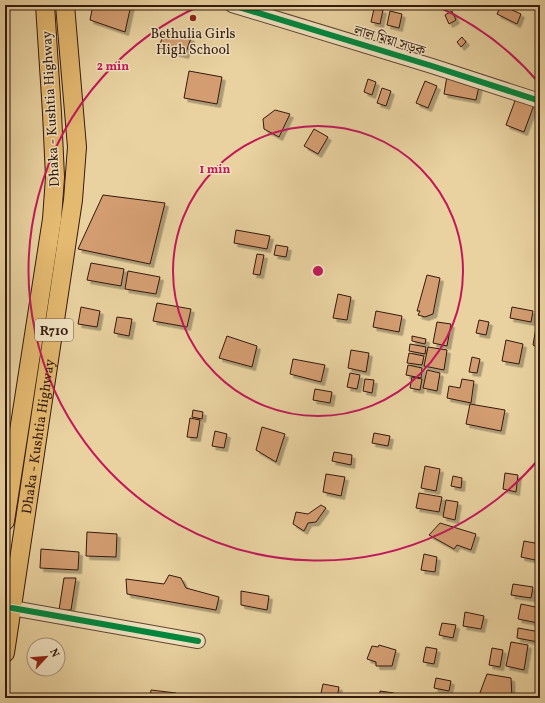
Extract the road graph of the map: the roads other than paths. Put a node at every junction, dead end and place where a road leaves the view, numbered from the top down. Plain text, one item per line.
1 (45, 5) edge
2 (65, 5) edge
3 (232, 5) edge
4 (540, 101) edge
5 (5, 522) edge
6 (12, 608) junction
7 (198, 641) dead end
8 (5, 652) edge

1 - 5 main road, Dhaka - Kushtia Highway / R710
2 - 6 main road, Dhaka - Kushtia Highway / R710
3 - 4 street, লাল মিয়া সড়ক
6 - 7 street
6 - 8 main road, Dhaka - Kushtia Highway / R710

